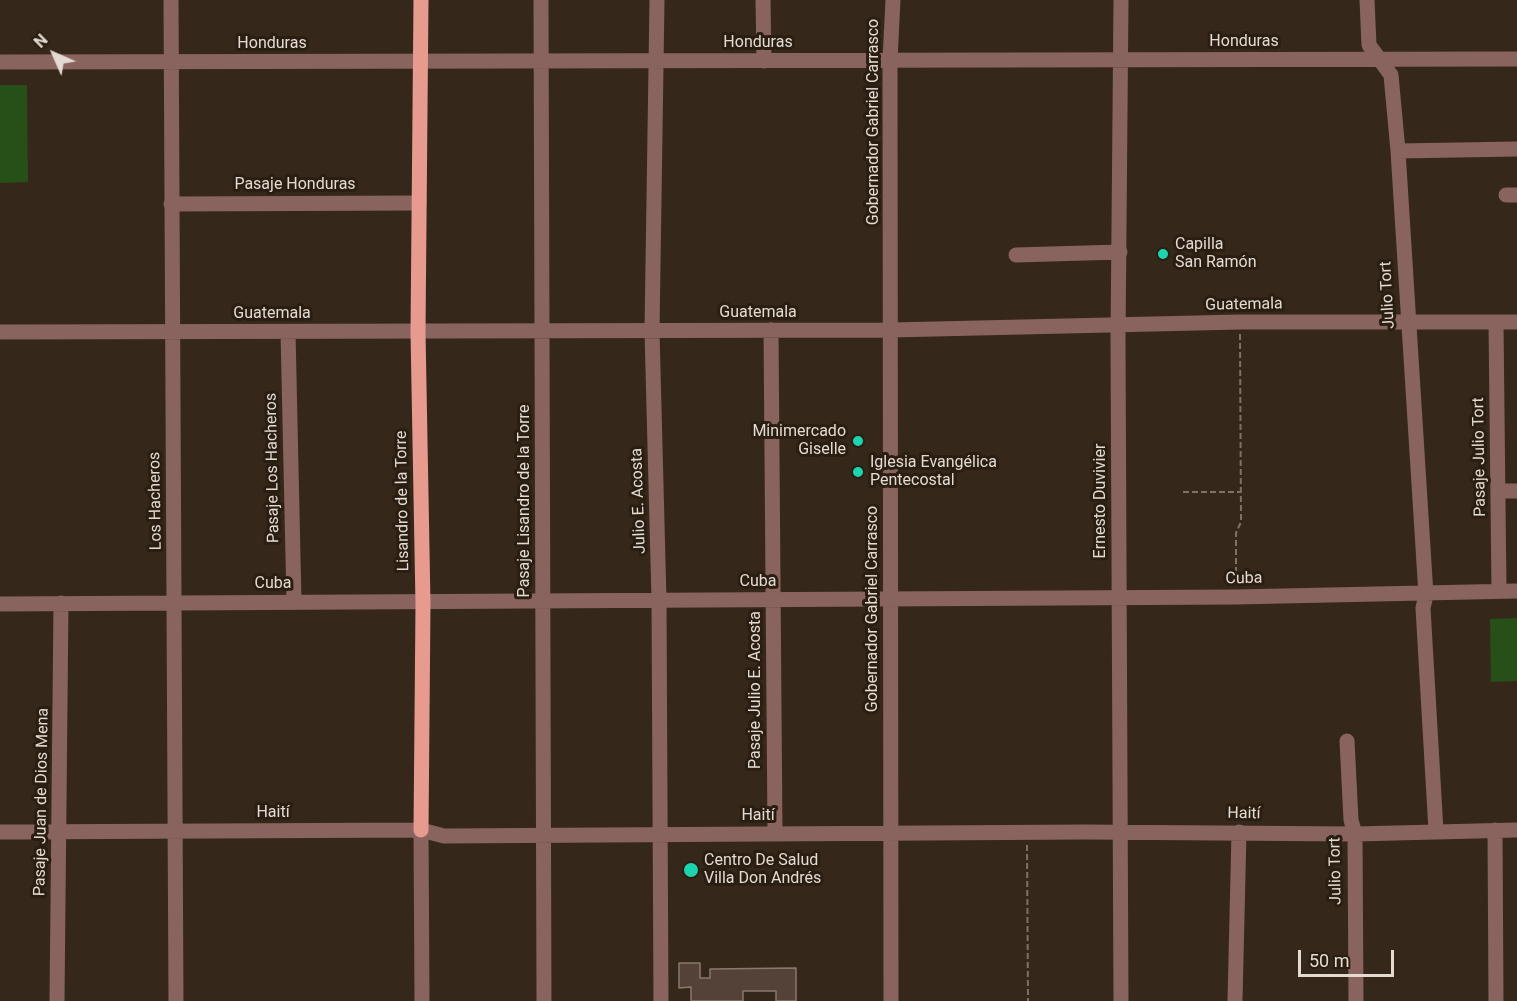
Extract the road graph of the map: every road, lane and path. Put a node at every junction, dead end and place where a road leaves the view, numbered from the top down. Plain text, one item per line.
1 (171, 0) edge
2 (421, 0) edge
3 (541, 0) edge
4 (657, 0) edge
5 (763, 0) edge
6 (893, 0) edge
7 (1121, 0) edge
8 (1367, 0) edge
9 (1379, 59) junction
10 (1517, 59) edge
11 (890, 60) junction
12 (1121, 60) junction
13 (420, 61) junction
14 (540, 61) junction
15 (656, 61) junction
16 (764, 61) junction
17 (0, 62) edge
18 (171, 62) junction
19 (1517, 149) edge
20 (1398, 151) junction
21 (419, 203) junction
22 (171, 204) junction
23 (1120, 252) junction
24 (1016, 255) dead end
25 (1240, 322) junction
26 (1408, 322) junction
27 (1496, 322) junction
28 (1517, 322) edge
29 (1120, 325) junction
30 (771, 330) junction
31 (891, 330) junction
32 (652, 331) junction
33 (0, 332) edge
34 (288, 332) junction
35 (418, 332) junction
36 (543, 332) junction
37 (171, 333) junction
38 (1498, 491) junction
39 (1517, 491) edge
40 (1183, 492) dead end
41 (1241, 492) junction
42 (1499, 591) junction
43 (1517, 591) edge
44 (1426, 595) junction
45 (1236, 597) junction
46 (890, 598) junction
47 (1119, 598) junction
48 (659, 600) junction
49 (774, 600) junction
50 (176, 602) junction
51 (294, 602) junction
52 (543, 602) junction
53 (61, 603) junction
54 (0, 604) edge
55 (423, 604) junction
56 (1347, 741) dead end
57 (421, 830) junction
58 (1495, 830) junction
59 (1517, 830) edge
60 (174, 831) junction
61 (1436, 831) junction
62 (0, 832) edge
63 (60, 832) junction
64 (1027, 832) junction
65 (1120, 832) junction
66 (1239, 832) junction
67 (893, 833) junction
68 (659, 834) junction
69 (775, 834) junction
70 (1355, 834) junction
71 (545, 835) junction
72 (57, 1001) edge
73 (176, 1001) edge
74 (422, 1001) edge
75 (544, 1001) edge
76 (661, 1001) edge
77 (891, 1001) edge
78 (1028, 1001) edge
79 (1120, 1001) edge
80 (1235, 1001) edge
81 (1356, 1001) edge
82 (1496, 1001) edge

1 - 18 street, Los Hacheros
2 - 13 main road, Lisandro de la Torre
3 - 14 street, Pasaje Lisandro de la Torre
4 - 15 street, Julio E. Acosta
5 - 16 street
6 - 11 street, Gobernador Gabriel Carrasco
7 - 12 street, Ernesto Duvivier
8 - 9 street, Julio Tort
9 - 10 street, Honduras
9 - 12 street, Honduras
9 - 20 street, Julio Tort
11 - 12 street, Honduras
11 - 16 street, Honduras
11 - 31 street, Gobernador Gabriel Carrasco
12 - 23 street, Ernesto Duvivier
13 - 14 street, Honduras
13 - 18 street, Honduras
13 - 21 main road, Lisandro de la Torre
14 - 15 street, Honduras
14 - 36 street, Pasaje Lisandro de la Torre
15 - 16 street, Honduras
15 - 32 street, Julio E. Acosta
17 - 18 street, Honduras
18 - 22 street, Los Hacheros
19 - 20 street
20 - 26 street, Julio Tort
21 - 22 street, Pasaje Honduras
21 - 35 main road, Lisandro de la Torre
22 - 37 street, Los Hacheros
23 - 24 street
23 - 29 street, Ernesto Duvivier
25 - 26 street, Guatemala
25 - 29 street, Guatemala
25 - 41 path
26 - 27 street, Guatemala
26 - 44 street, Julio Tort
27 - 28 street, Guatemala
27 - 38 street, Pasaje Julio Tort
29 - 31 street, Guatemala
29 - 47 street, Ernesto Duvivier
30 - 31 street, Guatemala
30 - 32 street, Guatemala
30 - 49 street, Pasaje Julio E. Acosta
31 - 46 street, Gobernador Gabriel Carrasco
32 - 36 street, Guatemala
32 - 48 street, Julio E. Acosta
33 - 37 street, Guatemala
34 - 35 street, Guatemala
34 - 37 street, Guatemala
34 - 51 street, Pasaje Los Hacheros
35 - 36 street, Guatemala
35 - 55 main road, Lisandro de la Torre
36 - 52 street, Pasaje Lisandro de la Torre
37 - 50 street, Los Hacheros
38 - 39 street
38 - 42 street, Pasaje Julio Tort
40 - 41 path
41 - 45 path
42 - 43 street, Cuba
42 - 44 street, Cuba
44 - 45 street, Cuba
44 - 61 street, Julio Tort
45 - 47 street, Cuba
46 - 47 street, Cuba
46 - 49 street, Cuba
46 - 67 street, Gobernador Gabriel Carrasco
47 - 65 street, Ernesto Duvivier
48 - 49 street, Cuba
48 - 52 street, Cuba
48 - 68 street, Julio E. Acosta
49 - 69 street, Pasaje Julio E. Acosta
50 - 51 street, Cuba
50 - 53 street, Cuba
50 - 60 street, Los Hacheros
51 - 55 street, Cuba
52 - 55 street, Cuba
52 - 71 street, Pasaje Lisandro de la Torre
53 - 54 street, Cuba
53 - 63 street, Pasaje Juan de Dios Mena
55 - 57 main road, Lisandro de la Torre
56 - 70 street, Julio Tort
57 - 60 street, Haití
57 - 71 street, Haití
57 - 74 street, Lisandro de la Torre
58 - 59 street, Haití
58 - 61 street, Haití
58 - 82 street
60 - 63 street, Haití
60 - 73 street, Los Hacheros
61 - 70 street, Haití
62 - 63 street, Haití
63 - 72 street, Pasaje Juan de Dios Mena
64 - 65 street, Haití
64 - 67 street, Haití
64 - 78 path
65 - 66 street, Haití
65 - 79 street, Ernesto Duvivier
66 - 70 street, Haití
66 - 80 street
67 - 69 street, Haití
67 - 77 street, Gobernador Gabriel Carrasco
68 - 69 street, Haití
68 - 71 street, Haití
68 - 76 street, Julio E. Acosta
70 - 81 street, Julio Tort
71 - 75 street, Pasaje Lisandro de la Torre

